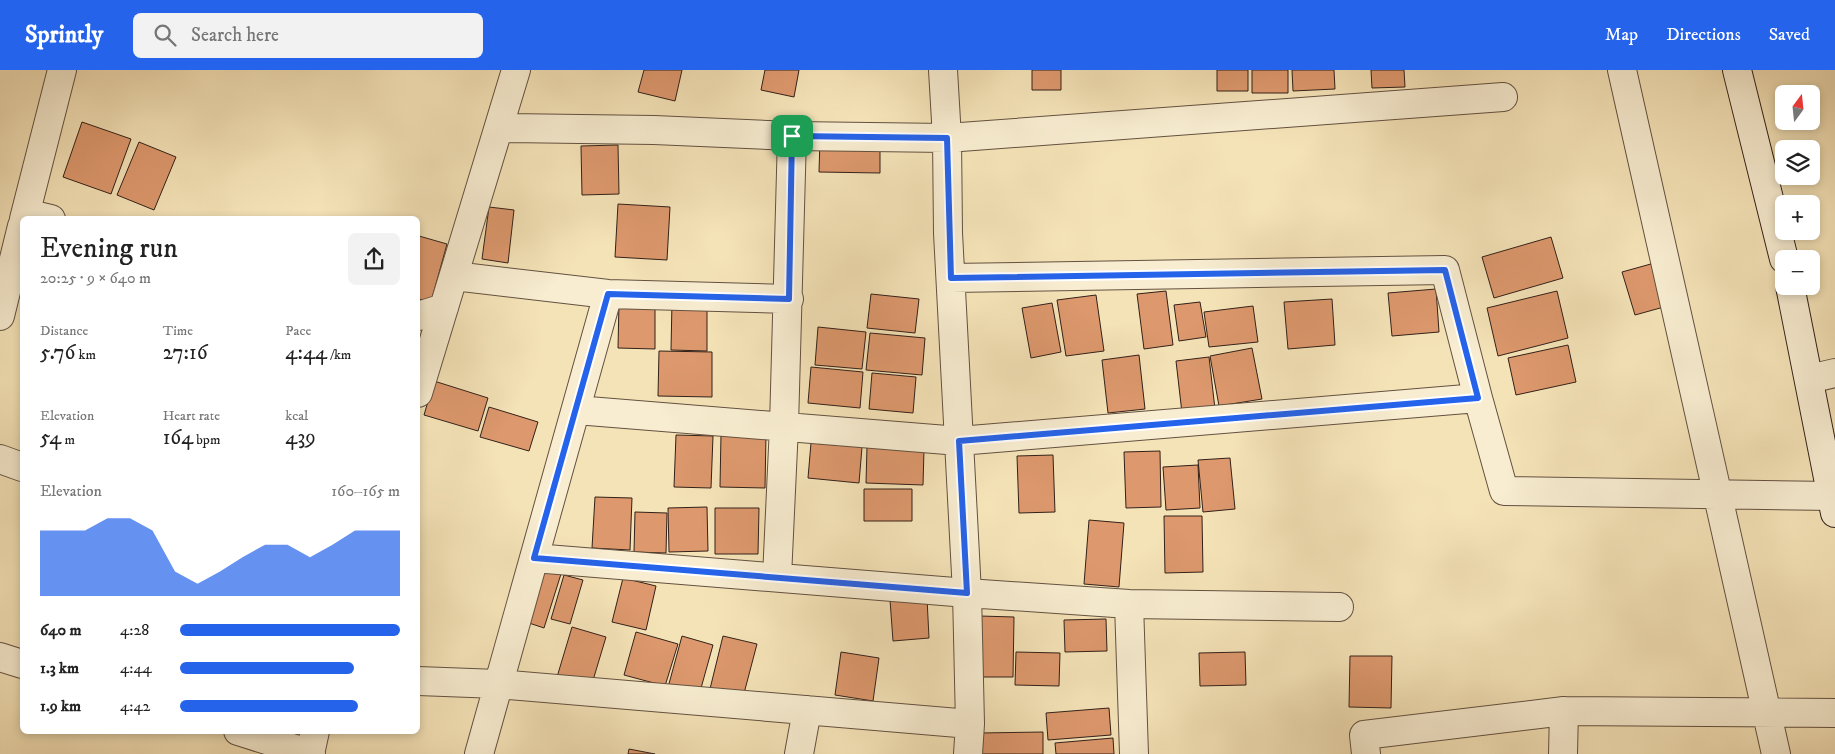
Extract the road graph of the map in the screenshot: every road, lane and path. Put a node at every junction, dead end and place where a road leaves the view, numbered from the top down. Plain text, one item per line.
1 (62, 70) edge
2 (516, 70) edge
3 (943, 70) edge
4 (1622, 70) edge
5 (1737, 70) edge
6 (1503, 97) dead end
7 (499, 128) junction
8 (792, 136) junction
9 (947, 138) junction
10 (32, 216) edge
11 (1782, 250) edge
12 (20, 253) edge
13 (454, 276) junction
14 (951, 278) junction
15 (608, 294) junction
16 (1792, 295) edge
17 (789, 299) junction
18 (444, 308) junction
19 (420, 315) edge
20 (0, 316) edge
21 (1835, 373) edge
22 (1809, 379) junction
23 (420, 386) edge
24 (1478, 398) junction
25 (576, 410) junction
26 (784, 426) junction
27 (959, 441) junction
28 (0, 459) edge
29 (20, 466) edge
30 (1718, 494) junction
31 (1833, 505) edge
32 (534, 558) junction
33 (776, 577) junction
34 (967, 593) junction
35 (1129, 604) junction
36 (1340, 608) dead end
37 (0, 656) edge
38 (20, 663) edge
39 (420, 681) edge
40 (498, 684) junction
41 (807, 710) junction
42 (1564, 711) junction
43 (1765, 712) junction
44 (1835, 713) edge
45 (970, 724) junction
46 (247, 734) edge
47 (314, 734) edge
48 (310, 754) edge
49 (479, 754) edge
50 (799, 754) edge
51 (968, 754) edge
52 (1134, 754) edge
53 (1366, 754) edge
54 (1563, 754) edge
55 (1776, 754) edge

1 - 10 street
2 - 7 street
3 - 9 street
4 - 30 street
5 - 11 street
6 - 9 street
7 - 8 street
7 - 13 street
8 - 9 street
8 - 17 street
9 - 14 street
12 - 20 street
13 - 15 street
13 - 18 street
14 - 24 street
14 - 27 street
15 - 17 street
15 - 25 street
16 - 22 street
17 - 26 street
18 - 19 street
18 - 23 street
21 - 22 street
22 - 31 street
24 - 27 street
24 - 30 street
25 - 26 street
25 - 32 street
26 - 27 street
26 - 33 street
27 - 34 street
28 - 29 street
30 - 31 street
30 - 43 street
32 - 33 street
32 - 40 street
33 - 34 street
34 - 35 street
34 - 45 street
35 - 36 street
35 - 52 street
37 - 38 street
39 - 40 street
40 - 41 street
40 - 49 street
41 - 45 street
41 - 50 street
42 - 43 street
42 - 53 street
42 - 54 street
43 - 44 street
43 - 55 street
45 - 51 street
46 - 48 street
47 - 48 street

